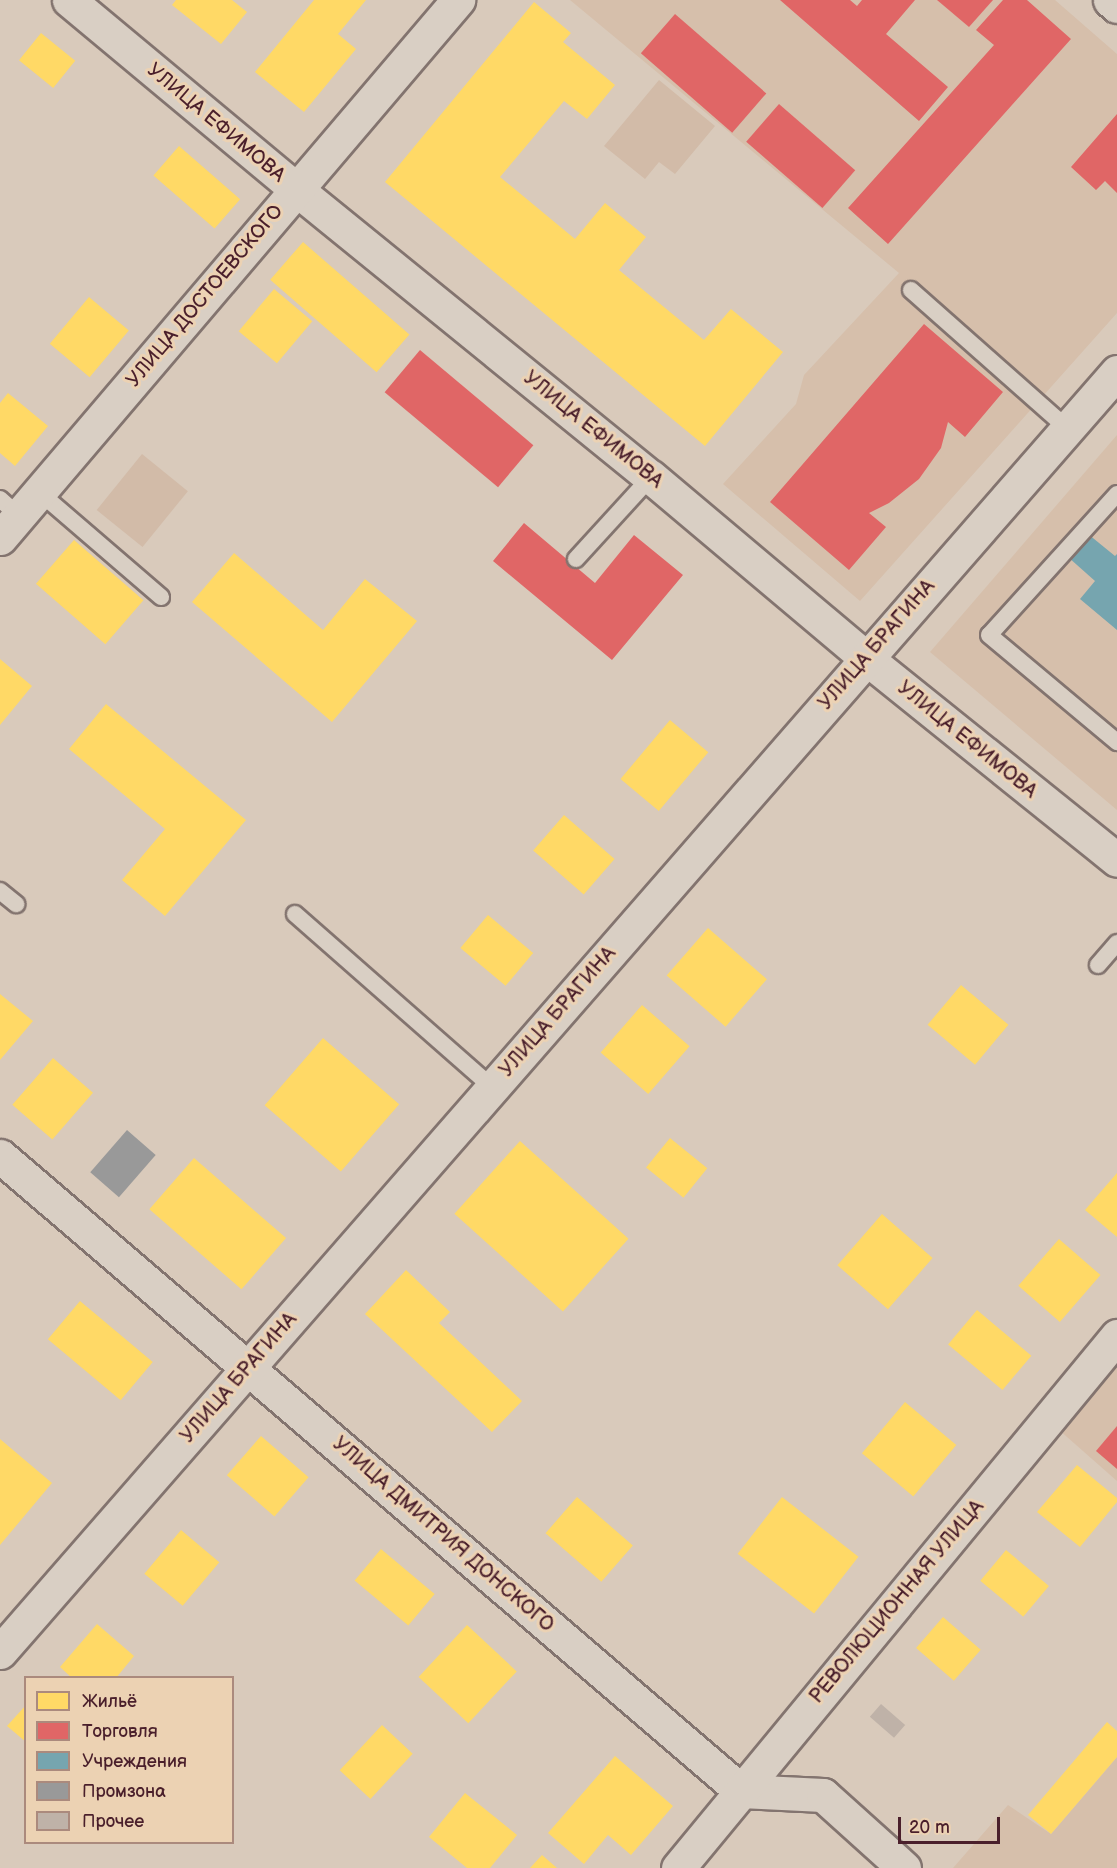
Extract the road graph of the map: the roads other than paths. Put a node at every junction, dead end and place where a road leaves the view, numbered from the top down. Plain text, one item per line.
1 (69, 0) edge
2 (458, 0) edge
3 (1110, 0) edge
4 (1117, 6) edge
5 (296, 189) junction
6 (911, 290) dead end
7 (1117, 372) edge
8 (1068, 429) junction
9 (651, 477) junction
10 (1117, 494) edge
11 (14, 511) edge
12 (576, 559) dead end
13 (161, 597) dead end
14 (866, 658) junction
15 (1117, 742) edge
16 (1117, 860) edge
17 (0, 891) edge
18 (16, 904) dead end
19 (295, 914) dead end
20 (1117, 944) edge
21 (1098, 966) dead end
22 (492, 1087) junction
23 (0, 1156) edge
24 (1117, 1336) edge
25 (248, 1368) junction
26 (0, 1652) edge
27 (741, 1791) junction
28 (678, 1868) edge
29 (904, 1868) edge

1 - 5 street, УЛИЦА ЕФИМОВА
2 - 5 street, УЛИЦА ДОСТОЕВСКОГО
3 - 4 street
5 - 9 street, УЛИЦА ЕФИМОВА
5 - 11 street, УЛИЦА ДОСТОЕВСКОГО
6 - 8 lane
7 - 8 street, УЛИЦА БРАГИНА
8 - 14 street, УЛИЦА БРАГИНА
9 - 12 lane
9 - 14 street, УЛИЦА ЕФИМОВА
10 - 15 lane
11 - 13 lane
14 - 16 street, УЛИЦА ЕФИМОВА
14 - 22 street, УЛИЦА БРАГИНА
17 - 18 lane
19 - 22 lane
20 - 21 lane
22 - 25 street, УЛИЦА БРАГИНА
23 - 25 street, УЛИЦА ДМИТРИЯ ДОНСКОГО
24 - 27 street, РЕВОЛЮЦИОННАЯ УЛИЦА
25 - 26 street, УЛИЦА БРАГИНА
25 - 27 street, УЛИЦА ДМИТРИЯ ДОНСКОГО
27 - 28 street, РЕВОЛЮЦИОННАЯ УЛИЦА
27 - 29 street

